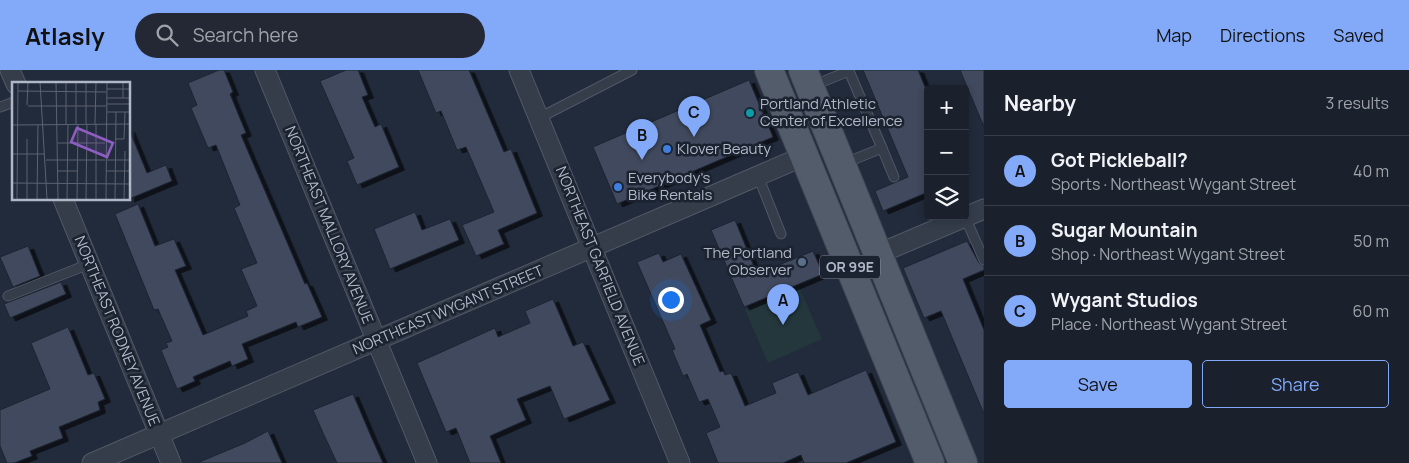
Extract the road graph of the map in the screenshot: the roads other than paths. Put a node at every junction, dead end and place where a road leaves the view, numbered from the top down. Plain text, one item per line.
1 (10, 70) edge
2 (265, 70) edge
3 (519, 70) edge
4 (632, 70) edge
5 (769, 70) edge
6 (819, 76) edge
7 (15, 82) edge
8 (12, 103) edge
9 (0, 107) edge
10 (539, 118) junction
11 (882, 148) junction
12 (804, 156) junction
13 (841, 165) junction
14 (758, 176) junction
15 (894, 177) dead end
16 (63, 200) edge
17 (984, 209) edge
18 (969, 215) edge
19 (958, 220) edge
20 (966, 220) edge
21 (781, 234) dead end
22 (592, 248) junction
23 (878, 254) junction
24 (984, 260) edge
25 (89, 264) junction
26 (8, 296) dead end
27 (376, 340) junction
28 (158, 434) junction
29 (92, 463) edge
30 (171, 463) edge
31 (427, 463) edge
32 (680, 463) edge
33 (930, 463) edge
34 (964, 463) edge

1 - 7 street
2 - 27 street, NORTHEAST MALLORY AVENUE
3 - 10 street, NORTHEAST GARFIELD AVENUE
4 - 10 lane
5 - 12 main road, OR 99E
6 - 11 lane
6 - 13 main road, OR 99E
8 - 9 lane
10 - 22 street, NORTHEAST GARFIELD AVENUE
11 - 13 lane
11 - 15 lane
12 - 14 street, NORTHEAST WYGANT STREET
12 - 33 main road, OR 99E
13 - 23 main road, OR 99E
14 - 21 lane
14 - 22 street, NORTHEAST WYGANT STREET
16 - 25 street, NORTHEAST RODNEY AVENUE
17 - 18 street
19 - 23 street
20 - 24 lane
22 - 27 street, NORTHEAST WYGANT STREET
22 - 32 street, NORTHEAST GARFIELD AVENUE
23 - 34 main road, OR 99E
25 - 26 lane
25 - 28 street, NORTHEAST RODNEY AVENUE
27 - 28 street, NORTHEAST WYGANT STREET
27 - 31 street, NORTHEAST MALLORY AVENUE
28 - 29 street, NORTHEAST WYGANT STREET
28 - 30 street, NORTHEAST RODNEY AVENUE

